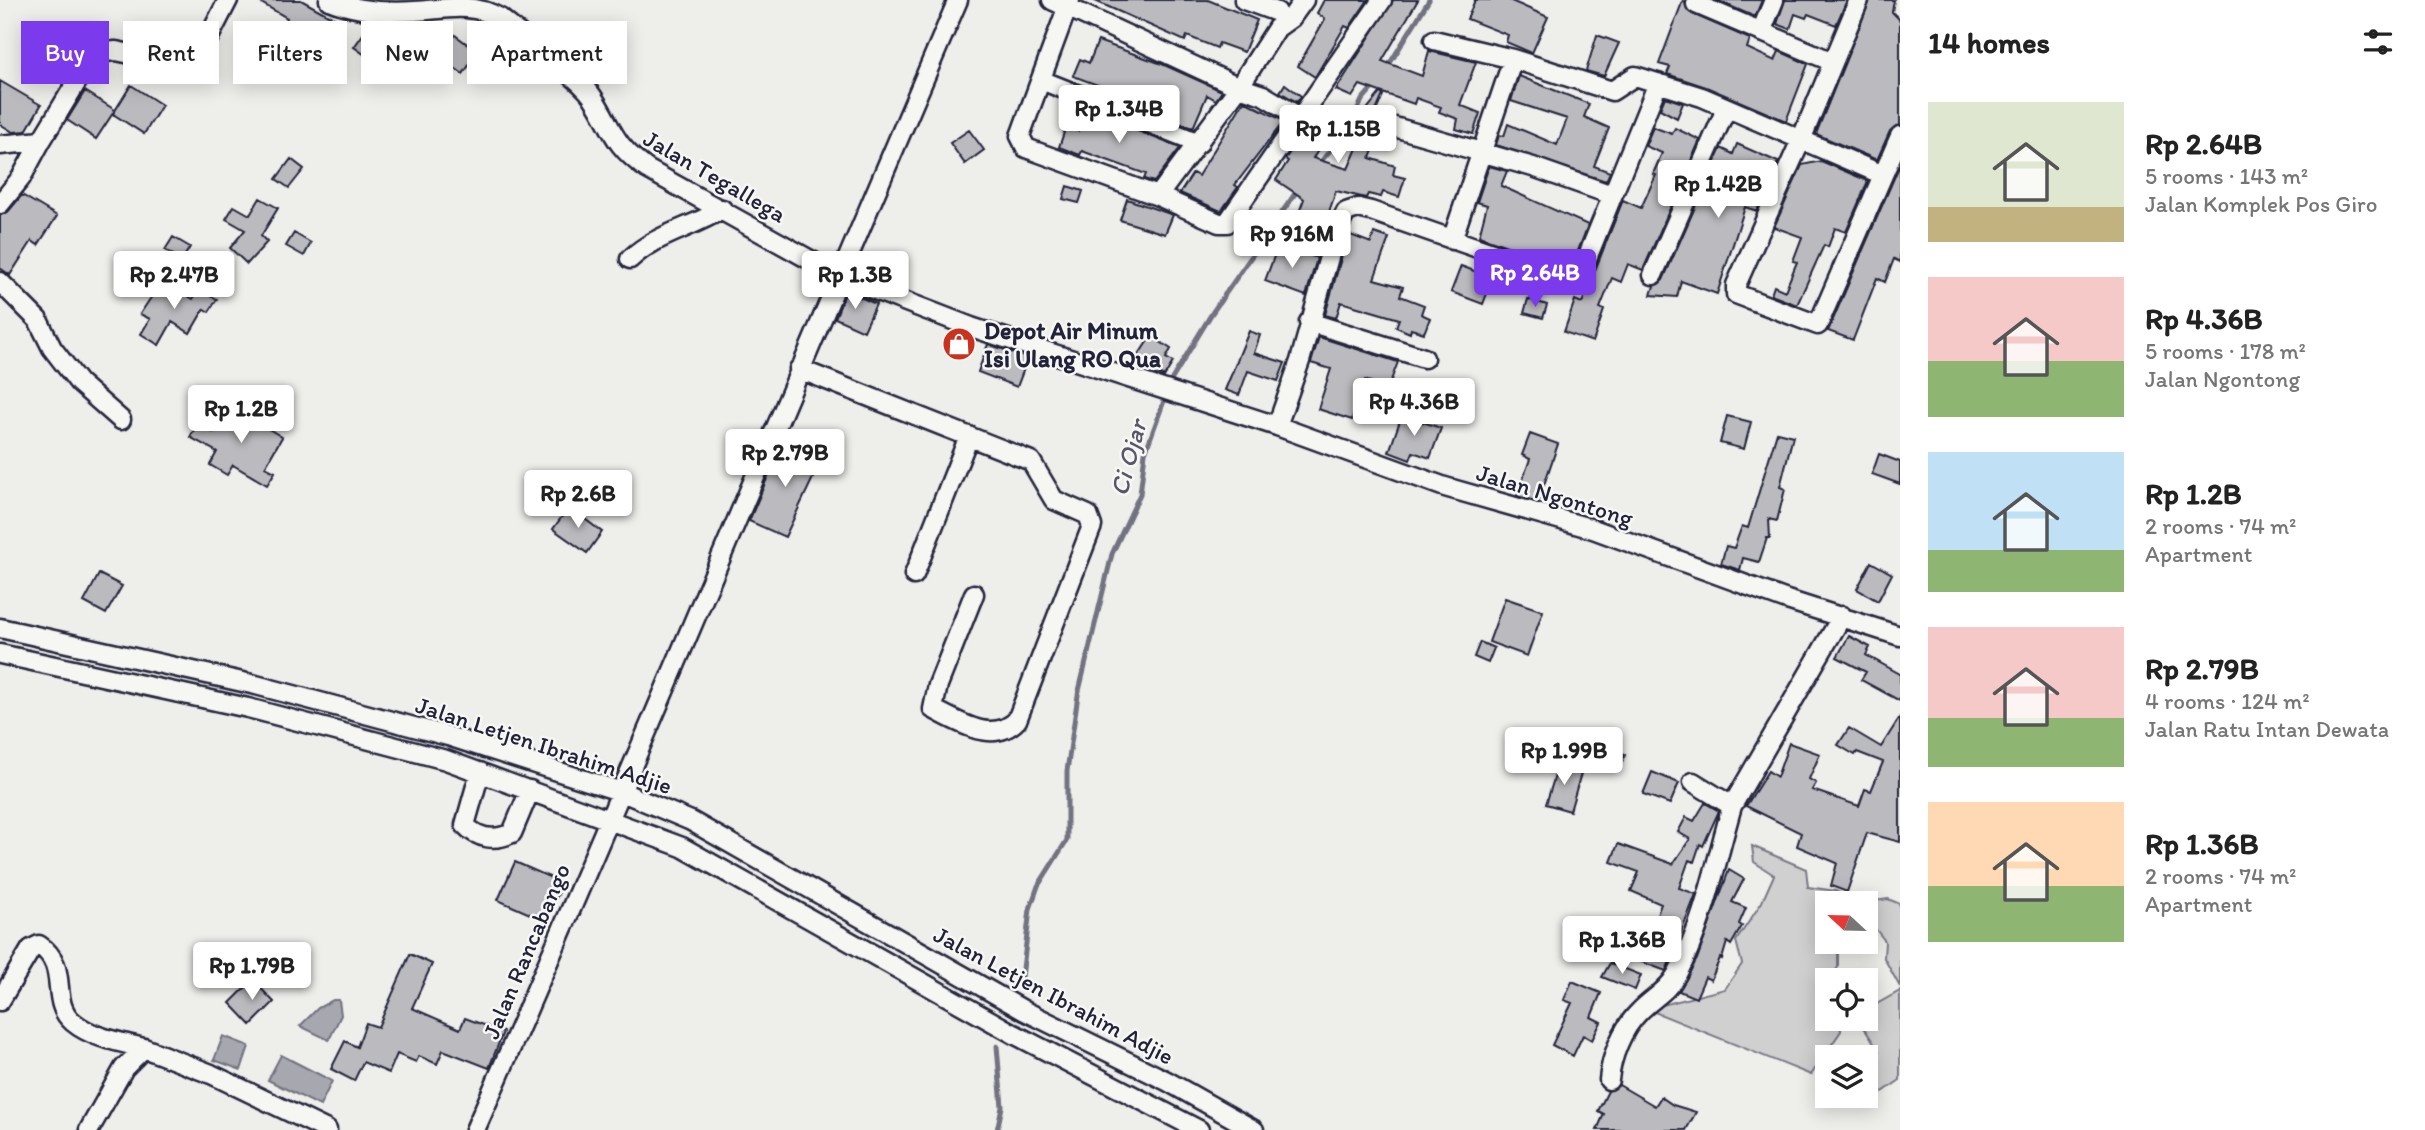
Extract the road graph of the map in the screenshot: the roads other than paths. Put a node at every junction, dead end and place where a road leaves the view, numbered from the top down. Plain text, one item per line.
1 (228, 0) edge
2 (329, 0) edge
3 (958, 0) edge
4 (1244, 0) edge
5 (1304, 0) edge
6 (1381, 0) edge
7 (1774, 0) edge
8 (1859, 0) edge
9 (1064, 2) edge
10 (1696, 4) dead end
11 (1280, 13) edge
12 (1762, 32) junction
13 (1434, 40) dead end
14 (1513, 59) junction
15 (1833, 62) junction
16 (1041, 79) junction
17 (1657, 83) junction
18 (1239, 87) junction
19 (1726, 109) junction
20 (1301, 118) junction
21 (1391, 126) dead end
22 (1900, 136) edge
23 (1801, 140) junction
24 (41, 141) junction
25 (1199, 143) junction
26 (0, 145) edge
27 (1483, 152) junction
28 (1883, 175) junction
29 (1612, 195) junction
30 (1158, 196) junction
31 (0, 204) edge
32 (722, 208) junction
33 (1452, 240) junction
34 (630, 259) dead end
35 (1653, 275) dead end
36 (839, 276) junction
37 (0, 282) edge
38 (1309, 322) junction
39 (1424, 358) dead end
40 (800, 369) junction
41 (121, 420) dead end
42 (1276, 426) junction
43 (969, 436) junction
44 (914, 575) dead end
45 (974, 594) dead end
46 (1842, 616) junction
47 (0, 628) edge
48 (1900, 636) edge
49 (0, 654) edge
50 (256, 685) junction
51 (248, 708) junction
52 (480, 772) junction
53 (1693, 782) dead end
54 (530, 790) junction
55 (622, 792) junction
56 (1732, 806) junction
57 (611, 819) junction
58 (0, 1001) edge
59 (145, 1048) junction
60 (1609, 1080) dead end
61 (1167, 1081) junction
62 (1156, 1106) junction
63 (89, 1130) edge
64 (327, 1130) edge
65 (475, 1130) edge
66 (1199, 1130) edge
67 (1254, 1130) edge

1 - 24 street
2 - 32 street, Jalan Tegallega
3 - 36 street, Jalan Rancabango
4 - 11 street
5 - 11 street
6 - 20 street
7 - 12 street
8 - 15 street
9 - 16 street
9 - 18 street
10 - 12 street
11 - 18 street
12 - 15 street
13 - 14 street
14 - 17 street
14 - 27 street
15 - 23 street
16 - 25 street
16 - 30 street
17 - 19 street
17 - 29 street
18 - 20 street
18 - 25 street
19 - 23 street
19 - 35 street
20 - 30 street
21 - 27 street
22 - 28 street
23 - 28 street
23 - 28 street
24 - 26 street
24 - 31 street
25 - 30 street
27 - 29 street
27 - 33 street
29 - 33 street
32 - 34 street
32 - 36 street, Jalan Tegallega
33 - 38 street
36 - 40 street, Jalan Rancabango
36 - 42 street, Jalan Ngontong
37 - 41 street
38 - 39 street
38 - 42 street
40 - 43 street
40 - 55 street, Jalan Rancabango
42 - 46 street, Jalan Ngontong
43 - 44 street
43 - 45 street
46 - 48 street, Jalan Ngontong
46 - 56 street
47 - 50 street, Jalan Letjen Ibrahim Adjie
49 - 51 street, Jalan Letjen Ibrahim Adjie
50 - 51 street
50 - 55 street, Jalan Letjen Ibrahim Adjie
51 - 52 street, Jalan Letjen Ibrahim Adjie
52 - 54 street, Jalan Letjen Ibrahim Adjie
52 - 54 street
53 - 56 street
54 - 57 street, Jalan Letjen Ibrahim Adjie
55 - 57 street, Jalan Rancabango
55 - 61 street, Jalan Letjen Ibrahim Adjie
56 - 60 street
57 - 62 street, Jalan Letjen Ibrahim Adjie
57 - 65 street, Jalan Rancabango
58 - 59 street
59 - 63 street
59 - 64 street
61 - 62 street
61 - 67 street, Jalan Letjen Ibrahim Adjie
62 - 66 street, Jalan Letjen Ibrahim Adjie

